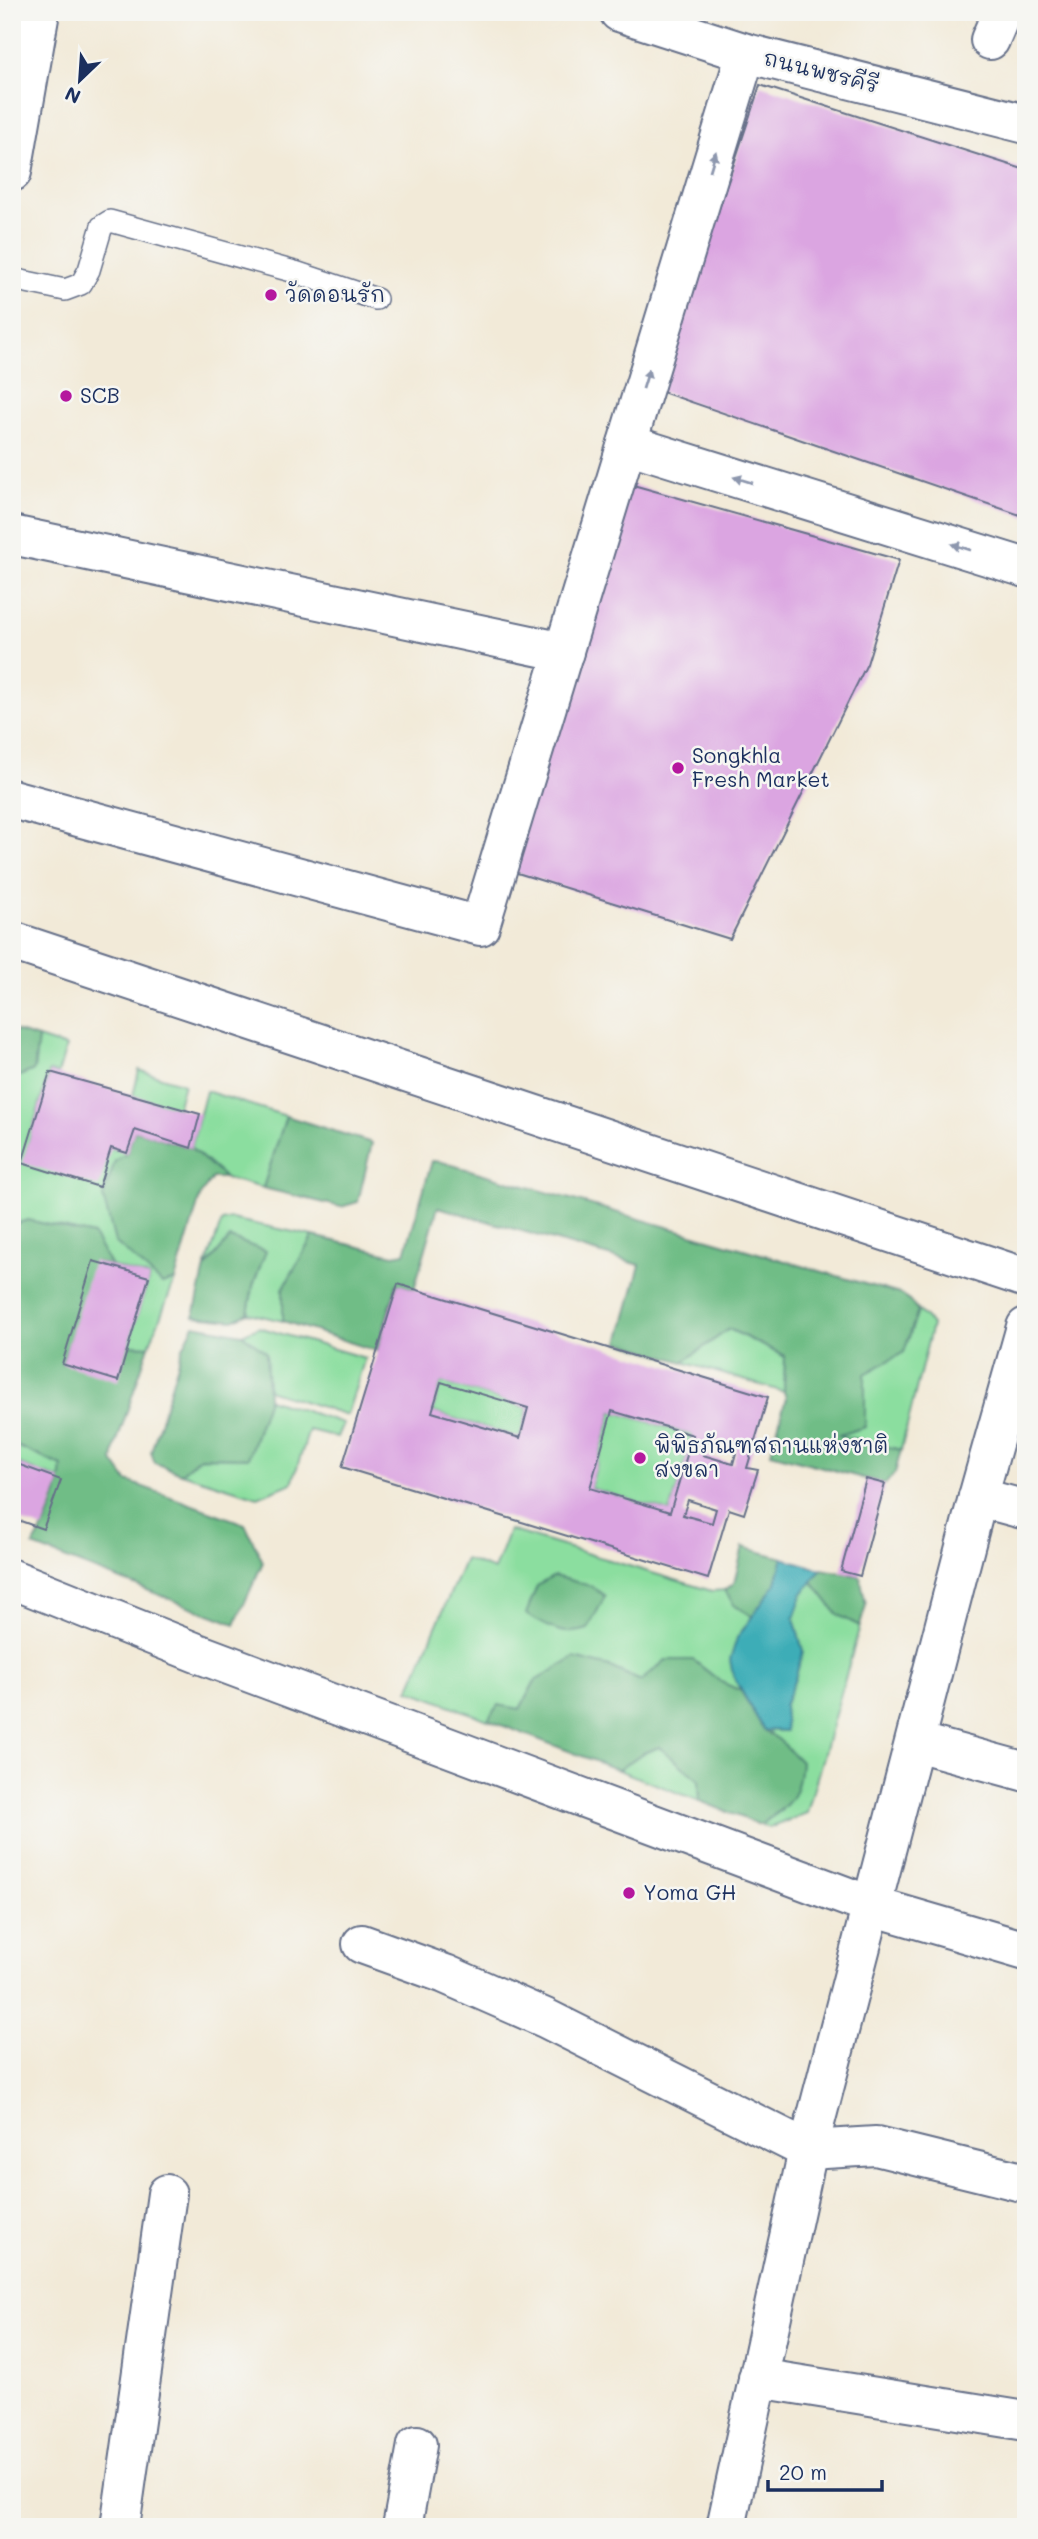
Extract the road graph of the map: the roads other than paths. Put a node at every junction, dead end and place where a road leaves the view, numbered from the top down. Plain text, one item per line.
1 (40, 12) edge
2 (620, 12) edge
3 (746, 53) junction
4 (1026, 124) edge
5 (12, 172) edge
6 (12, 279) edge
7 (376, 299) dead end
8 (626, 444) junction
9 (12, 535) edge
10 (1026, 568) edge
11 (564, 652) junction
12 (12, 799) edge
13 (12, 941) edge
14 (1026, 1278) edge
15 (1026, 1327) edge
16 (978, 1497) junction
17 (1026, 1510) edge
18 (12, 1579) edge
19 (916, 1742) junction
20 (1026, 1772) edge
21 (872, 1906) junction
22 (362, 1944) dead end
23 (1026, 1951) edge
24 (808, 2150) junction
25 (1026, 2183) edge
26 (167, 2194) dead end
27 (758, 2378) junction
28 (1026, 2421) edge
29 (416, 2445) dead end
30 (120, 2527) edge
31 (402, 2527) edge
32 (726, 2527) edge

1 - 5 street
2 - 3 street, ถนนพชรคีรี
3 - 4 street, ถนนพชรคีรี
8 -> 3 street
6 - 7 lane
10 -> 8 street
8 - 11 street
9 - 11 street
11 - 12 street
13 - 14 street
15 - 16 street
16 - 17 street
16 - 19 street
18 - 21 street
19 - 20 street
19 - 21 street
21 - 23 street
21 - 24 street
22 - 24 street
24 - 25 street
24 - 27 street
26 - 30 street
27 - 28 street
27 - 32 street
29 - 31 street

